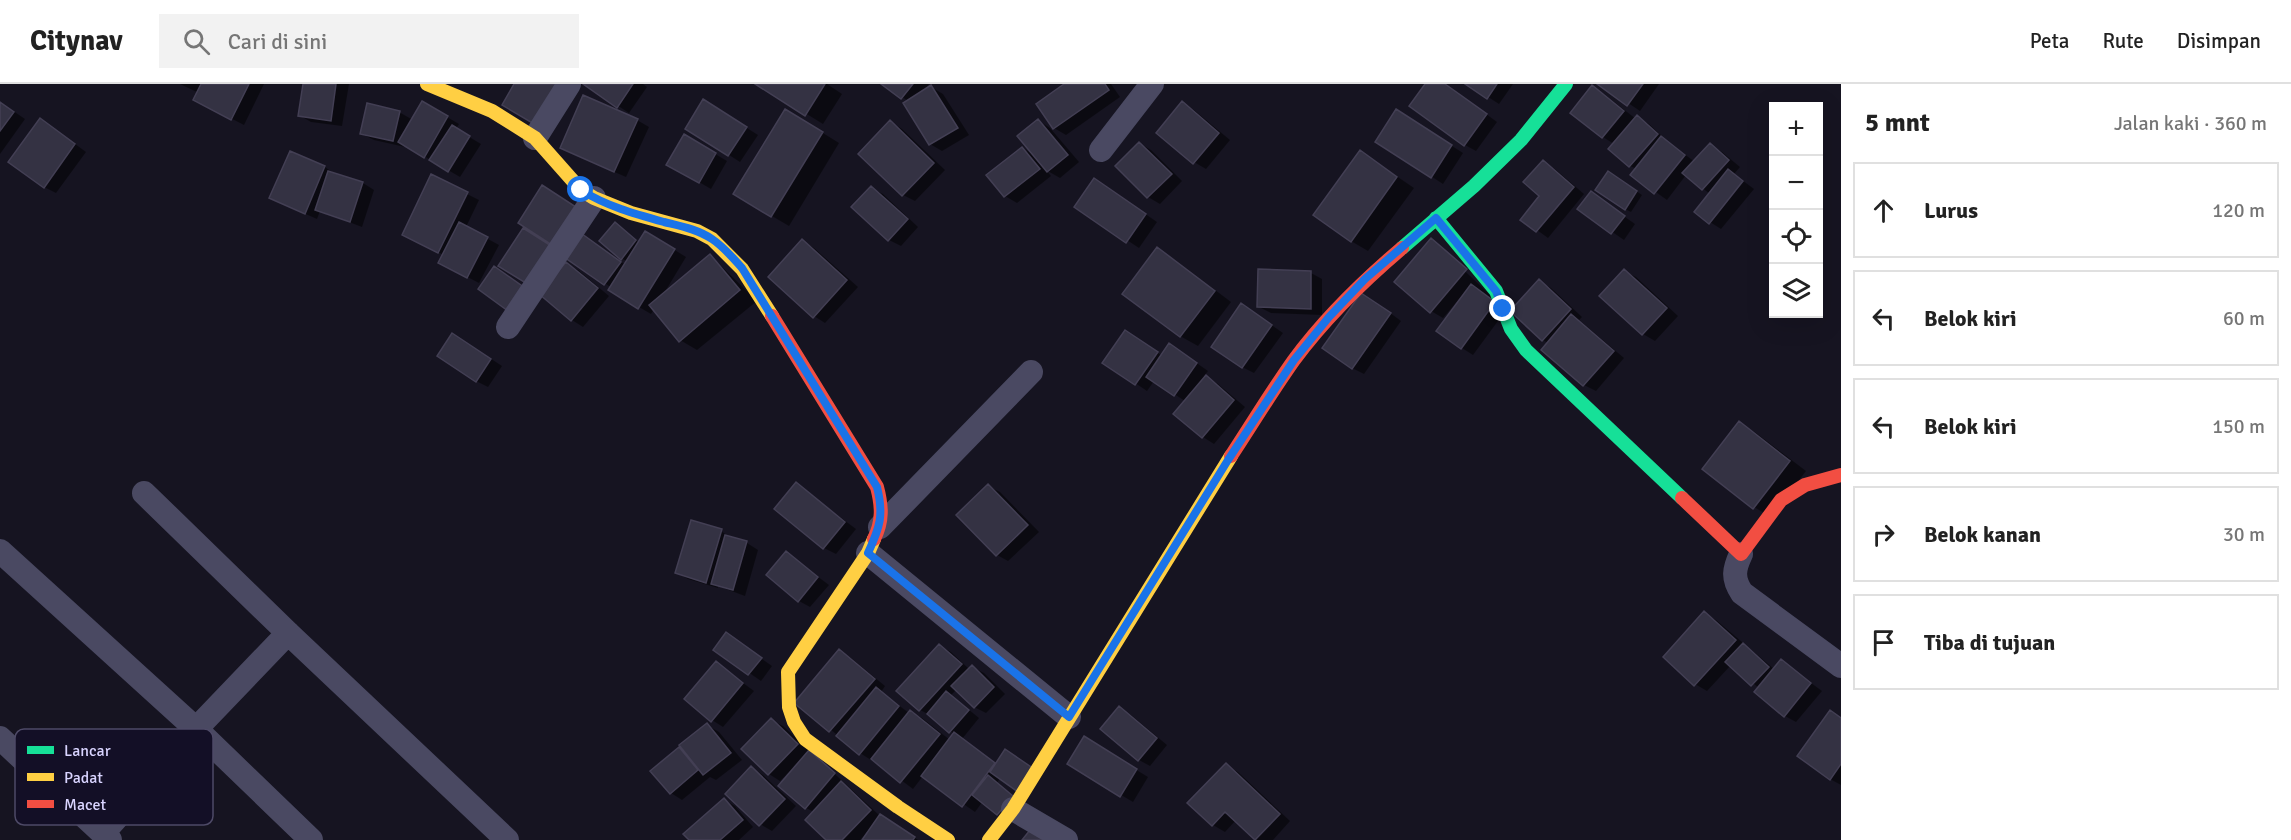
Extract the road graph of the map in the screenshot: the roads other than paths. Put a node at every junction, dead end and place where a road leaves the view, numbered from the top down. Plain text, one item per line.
1 (427, 84) edge
2 (569, 84) edge
3 (1152, 84) edge
4 (1566, 84) edge
5 (535, 138) junction
6 (1101, 150) dead end
7 (594, 198) junction
8 (1436, 218) junction
9 (508, 327) dead end
10 (1031, 372) dead end
11 (1841, 476) edge
12 (144, 493) dead end
13 (880, 527) junction
14 (0, 551) edge
15 (868, 553) junction
16 (1741, 554) junction
17 (288, 633) junction
18 (1841, 666) edge
19 (1069, 717) junction
20 (196, 729) joint
21 (0, 738) edge
22 (213, 746) edge
23 (15, 752) edge
24 (1013, 809) junction
25 (94, 825) edge
26 (117, 825) edge
27 (107, 837) edge
28 (310, 840) edge
29 (507, 840) edge
30 (948, 840) edge
31 (989, 840) edge
32 (1066, 840) edge

1 - 5 street
2 - 5 street
3 - 6 street
4 - 8 street
5 - 7 street
7 - 9 street
7 - 13 street
8 - 16 street
8 - 19 street
10 - 13 street
11 - 16 street
12 - 17 street
13 - 15 street
14 - 20 street
15 - 19 street
15 - 30 street
16 - 18 street
17 - 20 street
17 - 29 street
19 - 24 street
21 - 23 street
22 - 28 street
24 - 31 street
24 - 32 street
25 - 27 street
26 - 27 street

